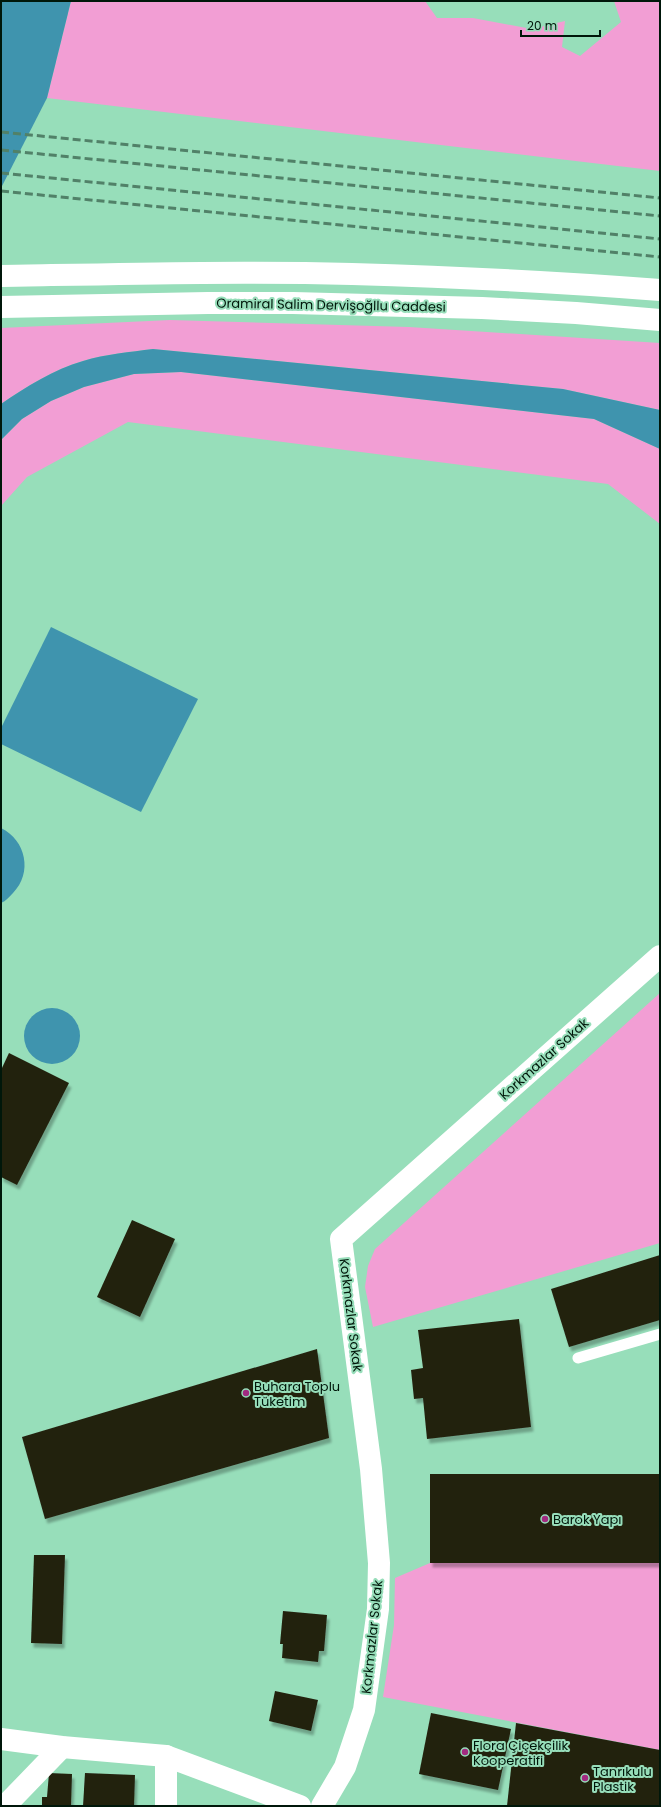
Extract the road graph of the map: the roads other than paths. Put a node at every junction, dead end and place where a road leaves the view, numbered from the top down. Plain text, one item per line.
1 (1, 276) edge
2 (660, 290) edge
3 (1, 307) edge
4 (660, 320) edge
5 (660, 956) edge
6 (660, 1334) edge
7 (578, 1358) dead end
8 (1, 1739) edge
9 (62, 1747) junction
10 (166, 1756) junction
11 (12, 1803) edge
12 (166, 1806) edge
13 (300, 1806) edge
14 (322, 1806) edge

1 - 2 street
3 - 4 street, Oramiral Salim Dervişoğllu Caddesi
5 - 14 street, Korkmazlar Sokak
6 - 7 lane
8 - 9 street
9 - 10 street
9 - 11 street
10 - 12 street
10 - 13 street

